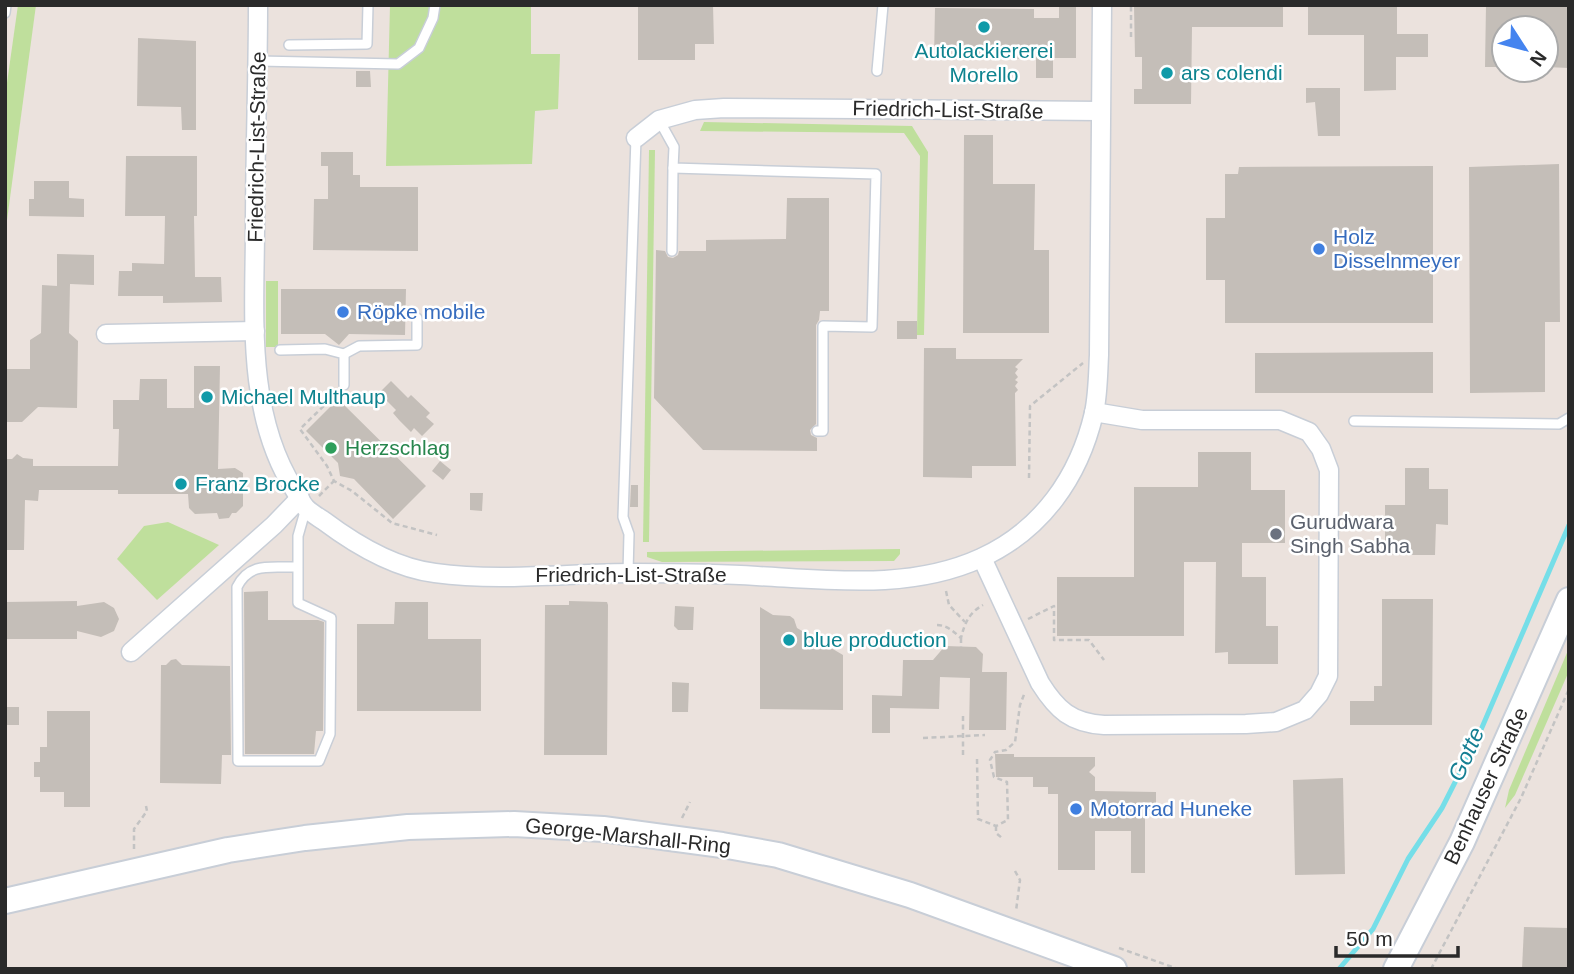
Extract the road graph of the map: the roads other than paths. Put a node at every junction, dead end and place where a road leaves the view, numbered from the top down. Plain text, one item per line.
1 (6, 5) edge
2 (258, 5) edge
3 (368, 5) edge
4 (435, 5) edge
5 (883, 5) edge
6 (1101, 5) edge
7 (5, 13) edge
8 (289, 45) dead end
9 (258, 61) junction
10 (877, 71) dead end
11 (1100, 111) junction
12 (659, 120) junction
13 (636, 138) joint
14 (673, 168) junction
15 (672, 251) dead end
16 (417, 318) dead end
17 (255, 331) junction
18 (106, 334) dead end
19 (280, 350) dead end
20 (344, 354) junction
21 (344, 385) road end
22 (1094, 412) junction
23 (1569, 418) edge
24 (1354, 421) dead end
25 (817, 431) dead end
26 (303, 503) junction
27 (982, 558) junction
28 (298, 567) junction
29 (628, 573) junction
30 (1569, 600) edge
31 (131, 652) dead end
32 (5, 901) edge
33 (1415, 933) junction
34 (1115, 958) edge
35 (1377, 969) edge
36 (1396, 969) edge

1 - 7 lane
2 - 9 street, Friedrich-List-Straße
3 - 8 lane
4 - 9 lane
5 - 10 lane
6 - 11 street, Friedrich-List-Straße
9 - 17 street, Friedrich-List-Straße
11 - 12 street, Friedrich-List-Straße
11 - 22 street, Friedrich-List-Straße
12 - 13 street, Friedrich-List-Straße
12 - 14 lane
13 - 29 lane
14 - 15 lane
14 - 25 lane
16 - 20 lane
17 - 18 street
17 - 26 street, Friedrich-List-Straße
19 - 20 lane
20 - 21 lane
22 - 27 street, Friedrich-List-Straße
22 - 27 street
23 - 24 lane
26 - 28 lane
26 - 29 street, Friedrich-List-Straße
26 - 31 street
27 - 29 street, Friedrich-List-Straße
28 - 28 lane
30 - 33 main road, Benhauser Straße
32 - 34 main road, George-Marshall-Ring
33 - 35 main road
33 - 36 main road, Benhauser Straße

